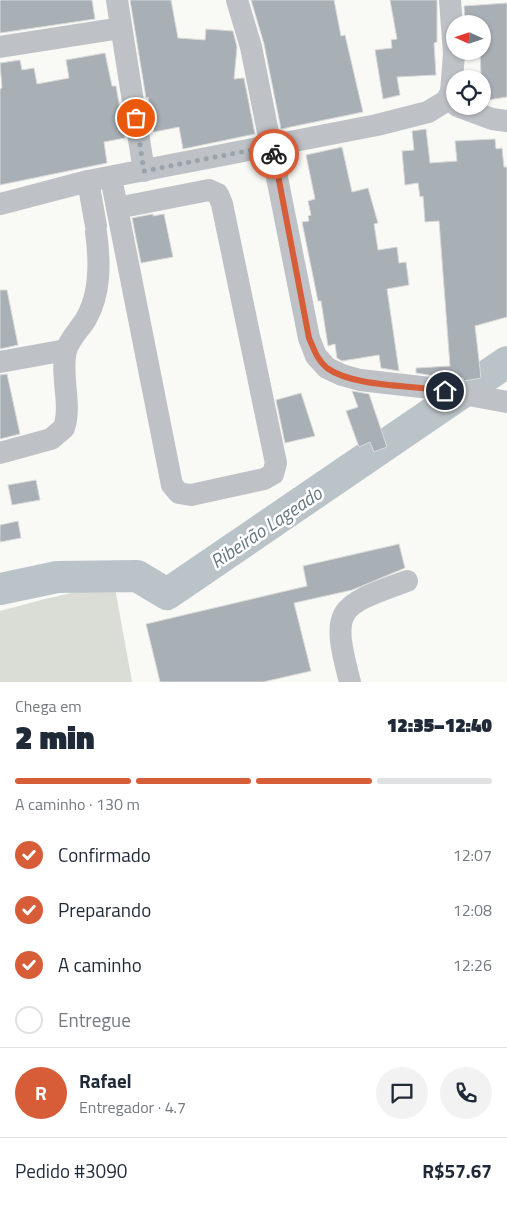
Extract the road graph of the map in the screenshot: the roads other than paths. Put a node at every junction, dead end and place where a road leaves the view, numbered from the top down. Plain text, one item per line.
1 (117, 0) edge
2 (237, 0) edge
3 (450, 0) edge
4 (121, 28) junction
5 (0, 46) edge
6 (453, 70) edge
7 (446, 106) edge
8 (482, 115) edge
9 (507, 121) edge
10 (272, 146) junction
11 (144, 171) junction
12 (111, 177) junction
13 (88, 181) junction
14 (0, 204) edge
15 (117, 208) junction
16 (66, 350) junction
17 (0, 362) edge
18 (507, 402) edge
19 (0, 453) edge
20 (407, 581) dead end
21 (350, 682) edge

1 - 4 street
2 - 10 street
3 - 6 street
4 - 5 street
4 - 11 street
7 - 10 street
8 - 9 street
10 - 11 street
10 - 18 street
11 - 12 street
12 - 13 street
12 - 15 street
13 - 14 street
13 - 16 street
15 - 15 street
16 - 17 street
16 - 19 street
20 - 21 street

